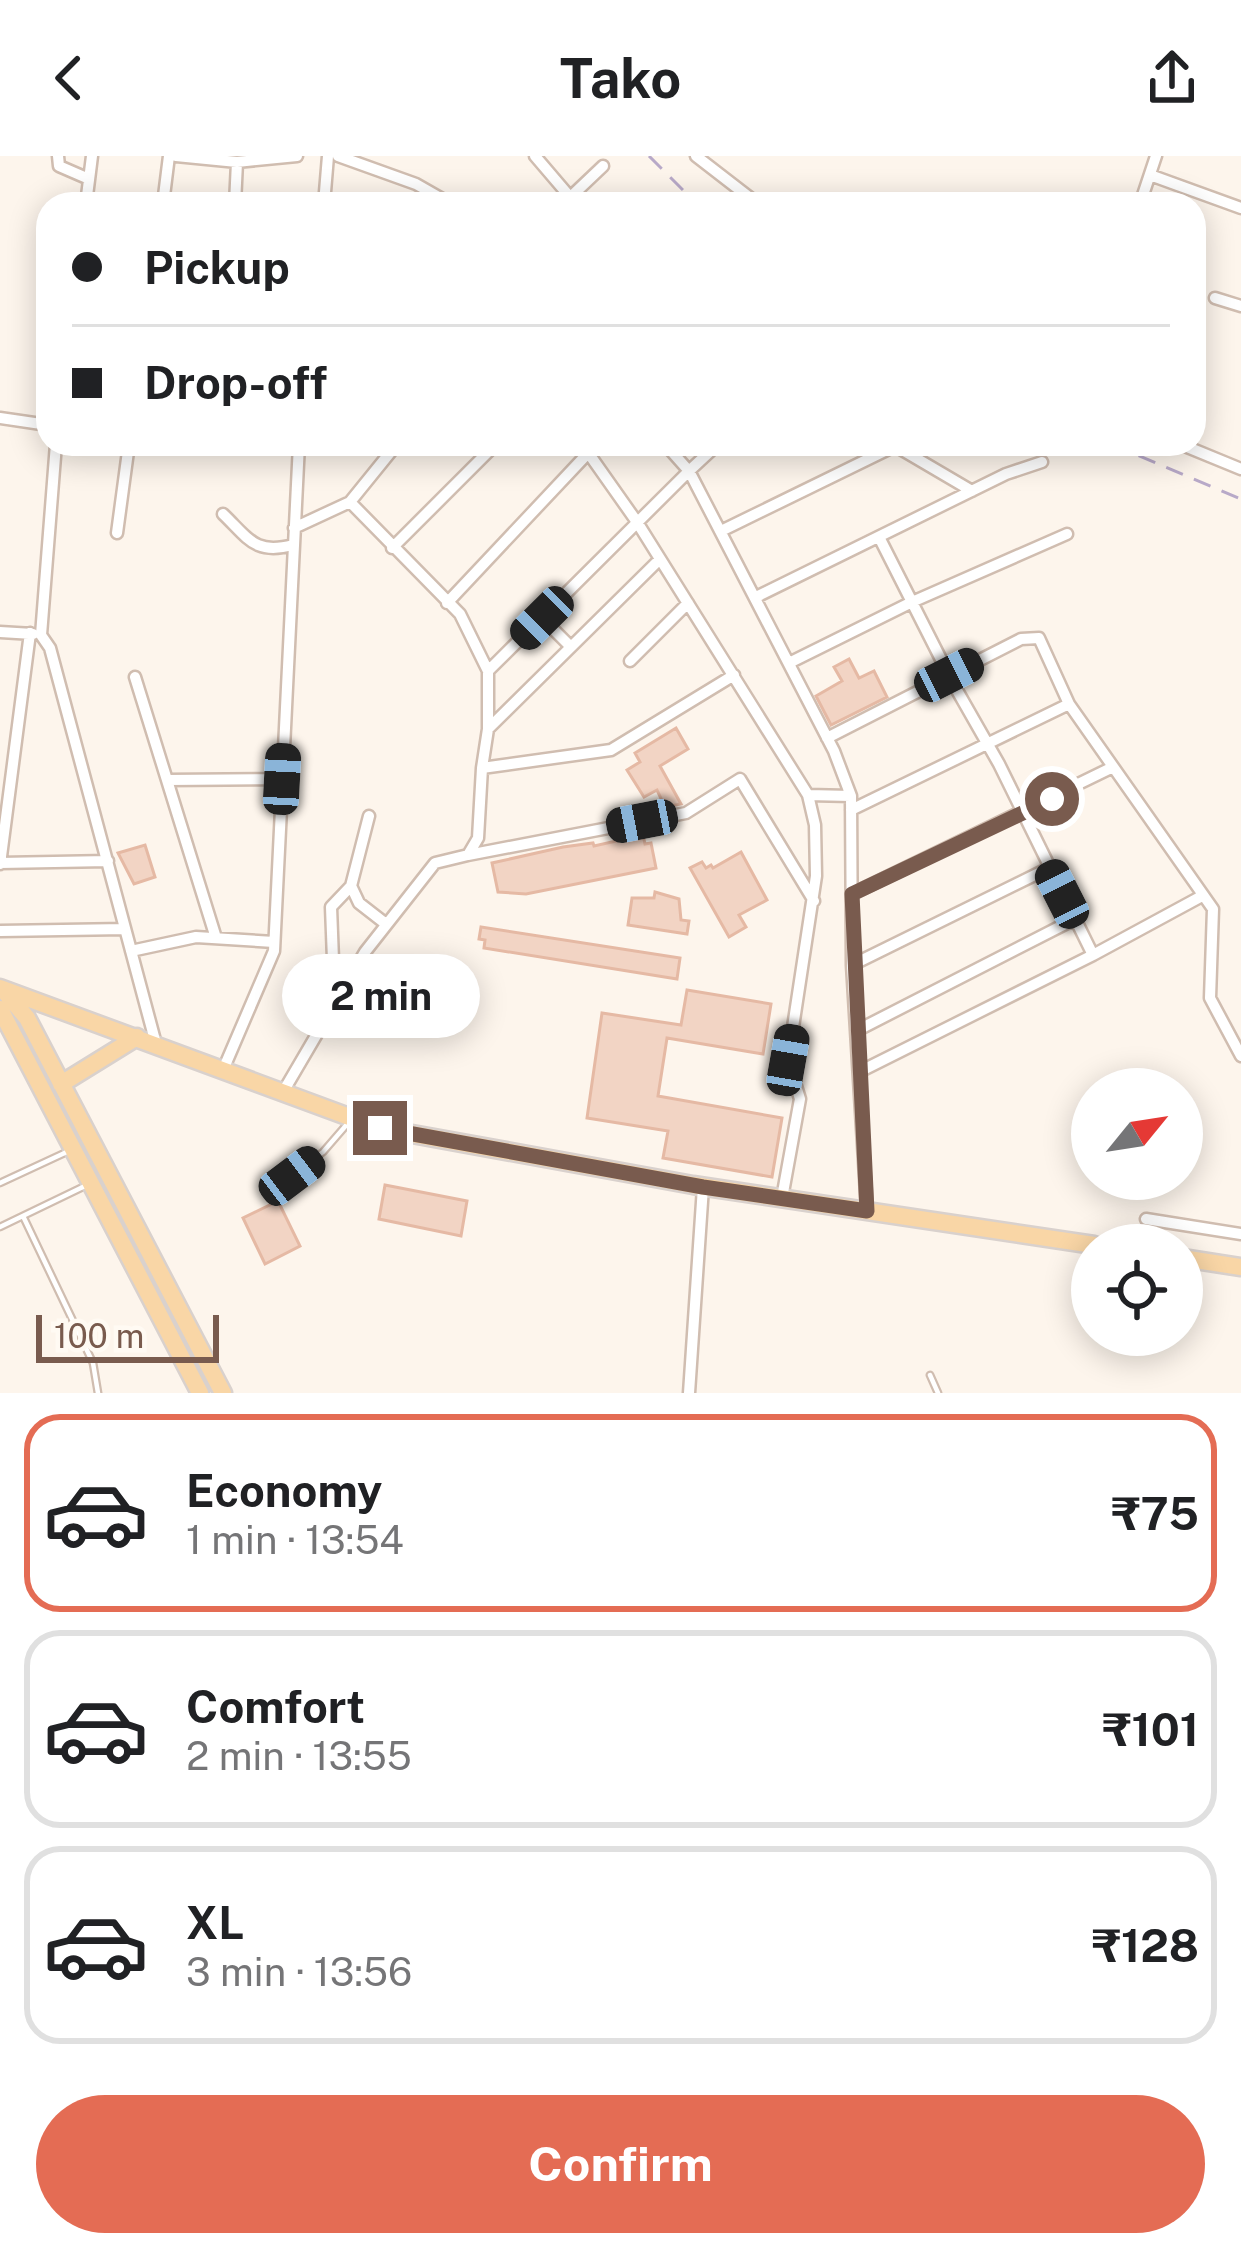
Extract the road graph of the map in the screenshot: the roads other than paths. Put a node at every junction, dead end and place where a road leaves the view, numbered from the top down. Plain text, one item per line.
1 (58, 156) edge
2 (92, 156) edge
3 (173, 156) edge
4 (297, 156) edge
5 (328, 156) edge
6 (338, 156) edge
7 (536, 156) edge
8 (697, 156) edge
9 (1156, 156) edge
10 (238, 162) junction
11 (603, 166) dead end
12 (1150, 175) junction
13 (89, 179) junction
14 (87, 192) edge
15 (166, 192) edge
16 (236, 192) edge
17 (325, 192) edge
18 (430, 192) edge
19 (563, 192) edge
20 (579, 192) edge
21 (743, 192) edge
22 (1144, 192) edge
23 (1197, 192) edge
24 (1206, 195) edge
25 (1241, 208) edge
26 (1215, 298) dead end
27 (1241, 306) edge
28 (0, 418) edge
29 (36, 423) edge
30 (1206, 455) edge
31 (55, 456) edge
32 (127, 456) edge
33 (297, 456) edge
34 (387, 456) edge
35 (484, 456) edge
36 (578, 456) edge
37 (592, 456) edge
38 (676, 456) edge
39 (704, 456) edge
40 (871, 456) edge
41 (912, 456) edge
42 (1042, 462) dead end
43 (688, 470) junction
44 (1241, 470) edge
45 (972, 491) junction
46 (350, 502) junction
47 (223, 514) dead end
48 (637, 522) junction
49 (294, 527) junction
50 (722, 531) junction
51 (117, 532) dead end
52 (1067, 534) dead end
53 (879, 537) junction
54 (293, 545) junction
55 (392, 548) junction
56 (660, 559) junction
57 (756, 597) junction
58 (911, 602) junction
59 (447, 603) junction
60 (688, 603) junction
61 (542, 618) junction
62 (0, 632) edge
63 (35, 634) junction
64 (571, 647) junction
65 (630, 662) dead end
66 (790, 663) junction
67 (488, 671) junction
68 (734, 675) junction
69 (949, 675) junction
70 (135, 677) dead end
71 (1069, 704) junction
72 (488, 729) junction
73 (827, 738) junction
74 (989, 746) junction
75 (482, 768) junction
76 (1111, 769) junction
77 (282, 779) junction
78 (167, 780) junction
79 (808, 795) junction
80 (851, 796) junction
81 (851, 810) junction
82 (1023, 814) junction
83 (369, 816) dead end
84 (468, 855) junction
85 (108, 861) junction
86 (0, 864) edge
87 (1049, 868) junction
88 (351, 886) junction
89 (852, 894) junction
90 (1202, 896) junction
91 (814, 901) junction
92 (1075, 919) junction
93 (386, 925) junction
94 (125, 929) junction
95 (0, 931) edge
96 (216, 938) junction
97 (274, 942) junction
98 (131, 951) junction
99 (1093, 955) junction
100 (333, 960) dead end
101 (852, 965) junction
102 (1, 988) edge
103 (0, 1009) edge
104 (856, 1031) junction
105 (137, 1037) junction
106 (156, 1044) junction
107 (1241, 1056) edge
108 (224, 1070) junction
109 (859, 1072) junction
110 (61, 1084) junction
111 (283, 1093) junction
112 (352, 1118) junction
113 (75, 1149) junction
114 (292, 1176) dead end
115 (92, 1183) junction
116 (0, 1184) edge
117 (703, 1187) junction
118 (782, 1198) junction
119 (867, 1211) junction
120 (23, 1216) junction
121 (1146, 1220) dead end
122 (0, 1227) edge
123 (1241, 1234) edge
124 (1071, 1242) edge
125 (1203, 1261) edge
126 (1241, 1267) edge
127 (930, 1375) dead end
128 (98, 1393) edge
129 (200, 1393) edge
130 (223, 1393) edge
131 (689, 1393) edge
132 (938, 1393) edge

1 - 13 street
2 - 13 street
3 - 10 street
3 - 15 street
4 - 10 street
5 - 17 street
6 - 18 street
7 - 19 street
8 - 21 street
9 - 12 street
10 - 16 street
11 - 20 street
12 - 22 street
12 - 23 street
13 - 14 street
24 - 25 street
26 - 27 street
28 - 29 street
30 - 44 street
31 - 63 street
32 - 51 street
33 - 49 street
34 - 46 street
35 - 55 street
36 - 59 street
37 - 48 street
38 - 43 street
39 - 43 street
40 - 50 street
41 - 45 street
42 - 45 street
43 - 48 street
43 - 50 street
45 - 53 street
46 - 49 street
46 - 55 street
47 - 54 street
48 - 56 street
48 - 61 street
49 - 54 street
50 - 57 street
52 - 58 street
53 - 57 street
53 - 58 street
54 - 77 street
55 - 59 street
56 - 60 street
56 - 64 street
57 - 66 street
58 - 66 street
58 - 69 street
59 - 67 street
60 - 65 street
60 - 68 street
61 - 64 street
61 - 67 street
62 - 63 street
63 - 85 street
63 - 86 street
64 - 72 street
66 - 73 street
67 - 72 street
68 - 75 street
68 - 79 street
69 - 71 street
69 - 73 street
69 - 74 street
70 - 78 street
71 - 74 street
71 - 76 street
72 - 75 street
73 - 80 street
74 - 81 street
74 - 82 street
75 - 84 street
76 - 82 street
76 - 90 street
77 - 78 street
77 - 97 street
78 - 96 street
79 - 80 street
79 - 91 street
80 - 81 street
81 - 89 street
82 - 87 street
82 - 89 street
83 - 88 street
84 - 91 street
84 - 93 street
85 - 86 street
85 - 94 street
87 - 92 street
87 - 101 street
88 - 93 street
88 - 100 street
89 - 101 street
90 - 99 street
90 - 107 street
91 - 118 street
92 - 99 street
92 - 104 street
93 - 111 street
94 - 95 street
94 - 98 street
96 - 97 street
96 - 98 street
97 - 108 street
98 - 106 street
99 - 109 street
101 - 104 street
102 - 105 main road
102 - 110 main road
103 - 113 main road
104 - 109 street
105 - 106 main road
105 - 110 main road
106 - 108 main road
108 - 111 main road
109 - 119 street
110 - 130 main road
111 - 112 main road
112 - 114 lane
112 - 117 main road
113 - 115 main road
113 - 116 lane
115 - 120 lane
115 - 129 main road
117 - 118 main road
117 - 131 street
118 - 119 main road
119 - 124 main road
120 - 122 lane
120 - 128 lane
121 - 123 street
125 - 126 main road
127 - 132 lane

